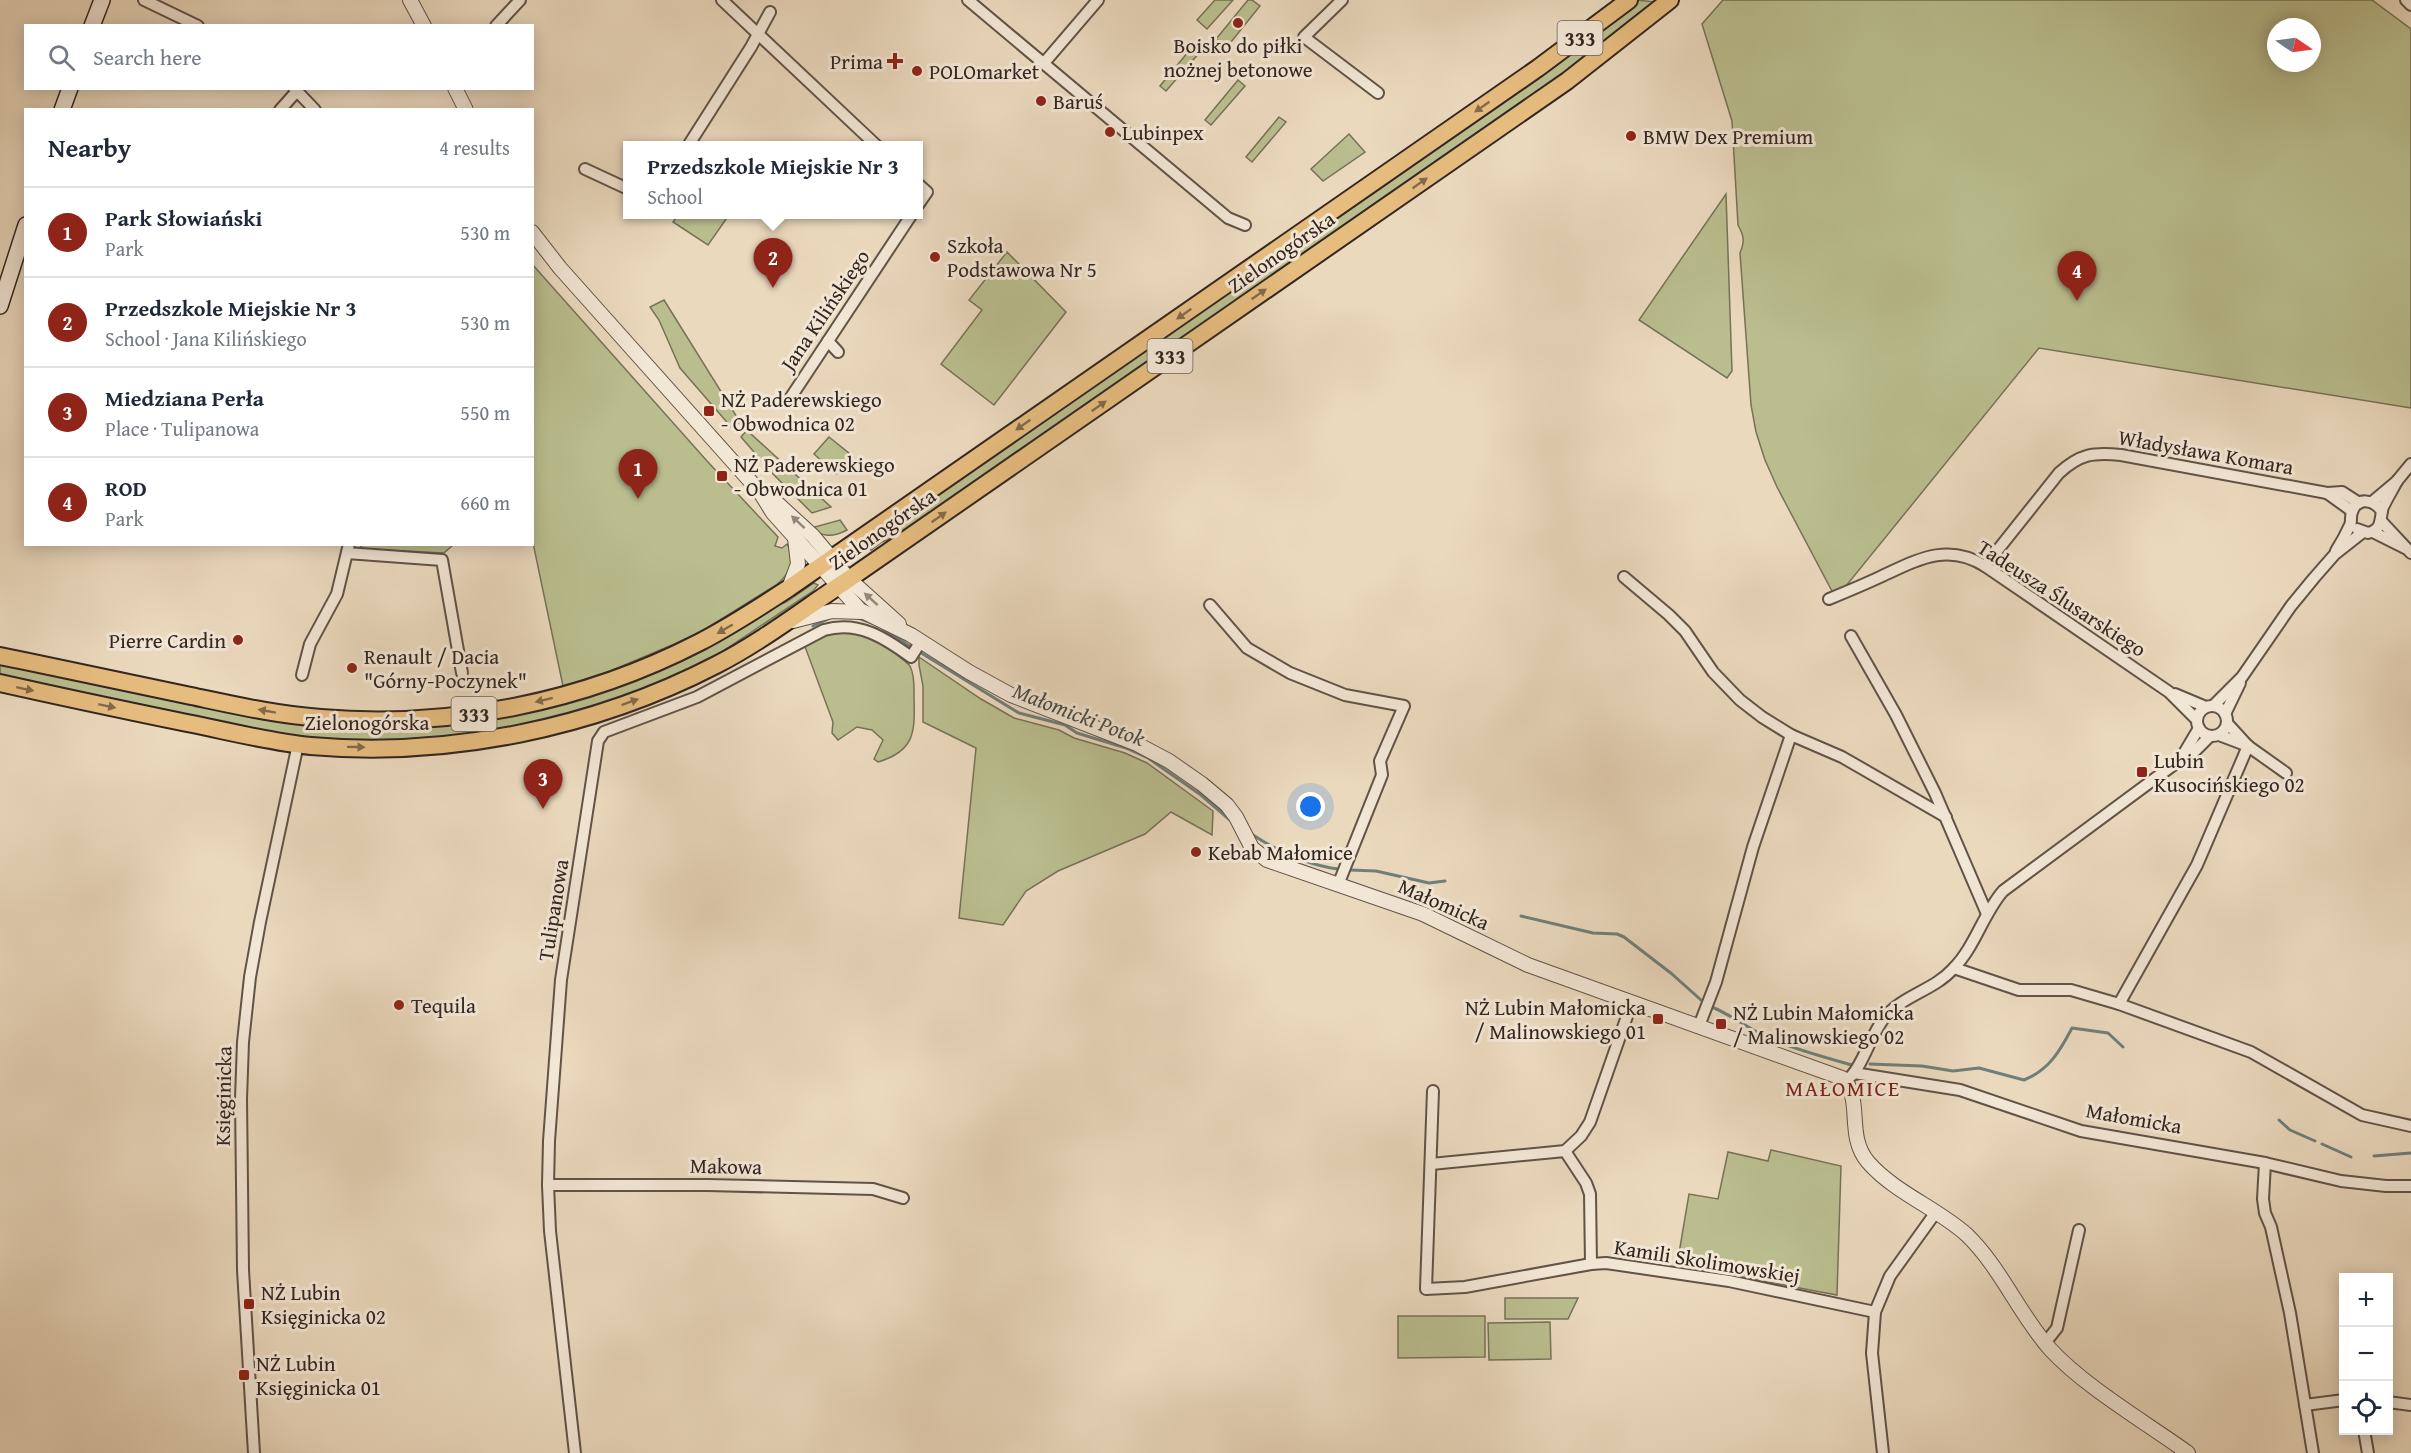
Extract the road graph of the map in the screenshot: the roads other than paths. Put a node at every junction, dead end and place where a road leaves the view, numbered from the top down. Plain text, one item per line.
1 (102, 0) edge
2 (144, 0) edge
3 (410, 0) edge
4 (520, 0) edge
5 (722, 0) edge
6 (968, 0) edge
7 (1098, 0) edge
8 (1342, 0) edge
9 (1629, 0) edge
10 (1670, 0) edge
11 (2406, 0) edge
12 (2411, 5) edge
13 (770, 12) dead end
14 (93, 24) edge
15 (194, 24) edge
16 (423, 24) edge
17 (496, 24) edge
18 (758, 33) junction
19 (1044, 63) junction
20 (69, 90) edge
21 (295, 90) edge
22 (456, 90) edge
23 (1378, 93) dead end
24 (63, 108) edge
25 (282, 108) edge
26 (313, 108) edge
27 (465, 108) edge
28 (691, 141) edge
29 (872, 141) edge
30 (585, 170) dead end
31 (623, 187) edge
32 (909, 219) edge
33 (1245, 225) dead end
34 (24, 234) edge
35 (534, 235) edge
36 (0, 306) edge
37 (828, 341) junction
38 (838, 352) dead end
39 (791, 397) dead end
40 (2411, 464) edge
41 (2397, 481) junction
42 (760, 492) junction
43 (2372, 502) junction
44 (2354, 512) junction
45 (2382, 516) junction
46 (2368, 532) junction
47 (795, 538) junction
48 (348, 549) edge
49 (2408, 550) edge
50 (2335, 554) junction
51 (826, 561) junction
52 (1986, 566) junction
53 (1624, 577) dead end
54 (844, 583) junction
55 (789, 588) junction
56 (1829, 599) dead end
57 (1210, 605) dead end
58 (865, 613) junction
59 (782, 624) junction
60 (1851, 636) dead end
61 (916, 644) junction
62 (0, 656) edge
63 (462, 673) dead end
64 (302, 675) dead end
65 (2242, 677) junction
66 (0, 684) edge
67 (2169, 692) junction
68 (2209, 707) junction
69 (2226, 718) junction
70 (2198, 724) junction
71 (1791, 735) junction
72 (2214, 735) junction
73 (298, 744) junction
74 (2248, 746) junction
75 (2180, 760) junction
76 (2286, 773) dead end
77 (1946, 817) junction
78 (1338, 885) junction
79 (1987, 914) junction
80 (1954, 968) junction
81 (1632, 1002) junction
82 (2119, 1004) junction
83 (1699, 1026) junction
84 (1850, 1077) junction
85 (1433, 1091) dead end
86 (2411, 1126) edge
87 (1565, 1151) junction
88 (2265, 1163) junction
89 (1431, 1164) junction
90 (548, 1185) junction
91 (2411, 1186) edge
92 (903, 1198) dead end
93 (1936, 1212) junction
94 (2079, 1230) dead end
95 (1591, 1263) junction
96 (1875, 1312) junction
97 (2045, 1343) junction
98 (2339, 1401) edge
99 (2393, 1403) edge
100 (2305, 1405) junction
101 (2411, 1405) edge
102 (2365, 1435) edge
103 (254, 1453) edge
104 (574, 1453) edge
105 (1882, 1453) edge
106 (2188, 1453) edge
107 (2313, 1453) edge
108 (2368, 1453) edge

1 - 14 main road
2 - 15 street
3 - 16 street
4 - 17 street
5 - 18 street
6 - 19 street
7 - 19 street
8 - 23 street
9 -> 51 main road, Zielonogórska / 333
54 -> 10 main road, Zielonogórska / 333
11 - 12 street
13 - 18 street
18 - 28 street
18 - 29 street
19 - 33 street
20 - 24 main road
21 - 25 street
21 - 26 street
22 - 27 street
30 - 31 street
32 - 37 street, Jana Kilińskiego
34 - 36 main road
35 - 42 street
37 - 38 street
37 - 39 street, Jana Kilińskiego
40 - 41 street
41 - 43 street
41 - 45 street
42 - 47 street
51 -> 42 street
43 - 44 street
43 - 45 street
44 - 46 street
44 - 50 street
44 - 52 street, Władysława Komara
45 - 46 street
45 - 49 street
46 - 49 street
46 - 50 street
47 - 51 street
47 - 55 street
48 - 63 street
48 - 64 street
50 - 65 street
51 - 54 street
51 - 55 main road, Zielonogórska / 333
52 - 56 street, Tadeusza Ślusarskiego
52 - 67 street, Tadeusza Ślusarskiego
53 - 71 street
54 - 58 street, Małomicka
54 - 59 main road, Zielonogórska / 333
61 -> 54 street, Małomicka
55 -> 62 main road, Zielonogórska / 333
57 - 78 street
58 - 59 street
58 - 61 street, Małomicka
73 -> 59 main road, Zielonogórska / 333
60 - 77 street
61 - 78 street, Małomicka
61 - 90 street, Tulipanowa
65 - 68 street
65 - 69 street
66 -> 73 main road, Zielonogórska / 333
67 - 68 street, Tadeusza Ślusarskiego
67 - 70 street, Tadeusza Ślusarskiego
68 - 69 street
68 - 70 street
69 - 72 street
69 - 74 street
70 - 72 street
70 - 75 street
71 - 77 street
71 - 83 street
72 - 74 street
72 - 75 street
73 - 103 street, Księginicka
74 - 76 street
74 - 82 street
75 - 79 street
77 - 79 street
78 - 81 street, Małomicka
79 - 80 street
80 - 82 street
80 - 84 street
81 - 83 street, Małomicka
81 - 87 street
82 - 86 street
83 - 84 street, Małomicka
84 - 88 street, Małomicka
84 - 93 street
85 - 89 street
87 - 89 street
87 - 95 street
88 - 91 street, Małomicka
88 - 100 street
89 - 95 street, Kamili Skolimowskiej
90 - 92 street, Makowa
90 - 104 street, Tulipanowa
93 - 96 street
93 - 97 street
94 - 97 street
95 - 96 street, Kamili Skolimowskiej
96 - 105 street
97 - 106 street
98 - 100 street
99 - 101 street
100 - 107 street
102 - 108 street

